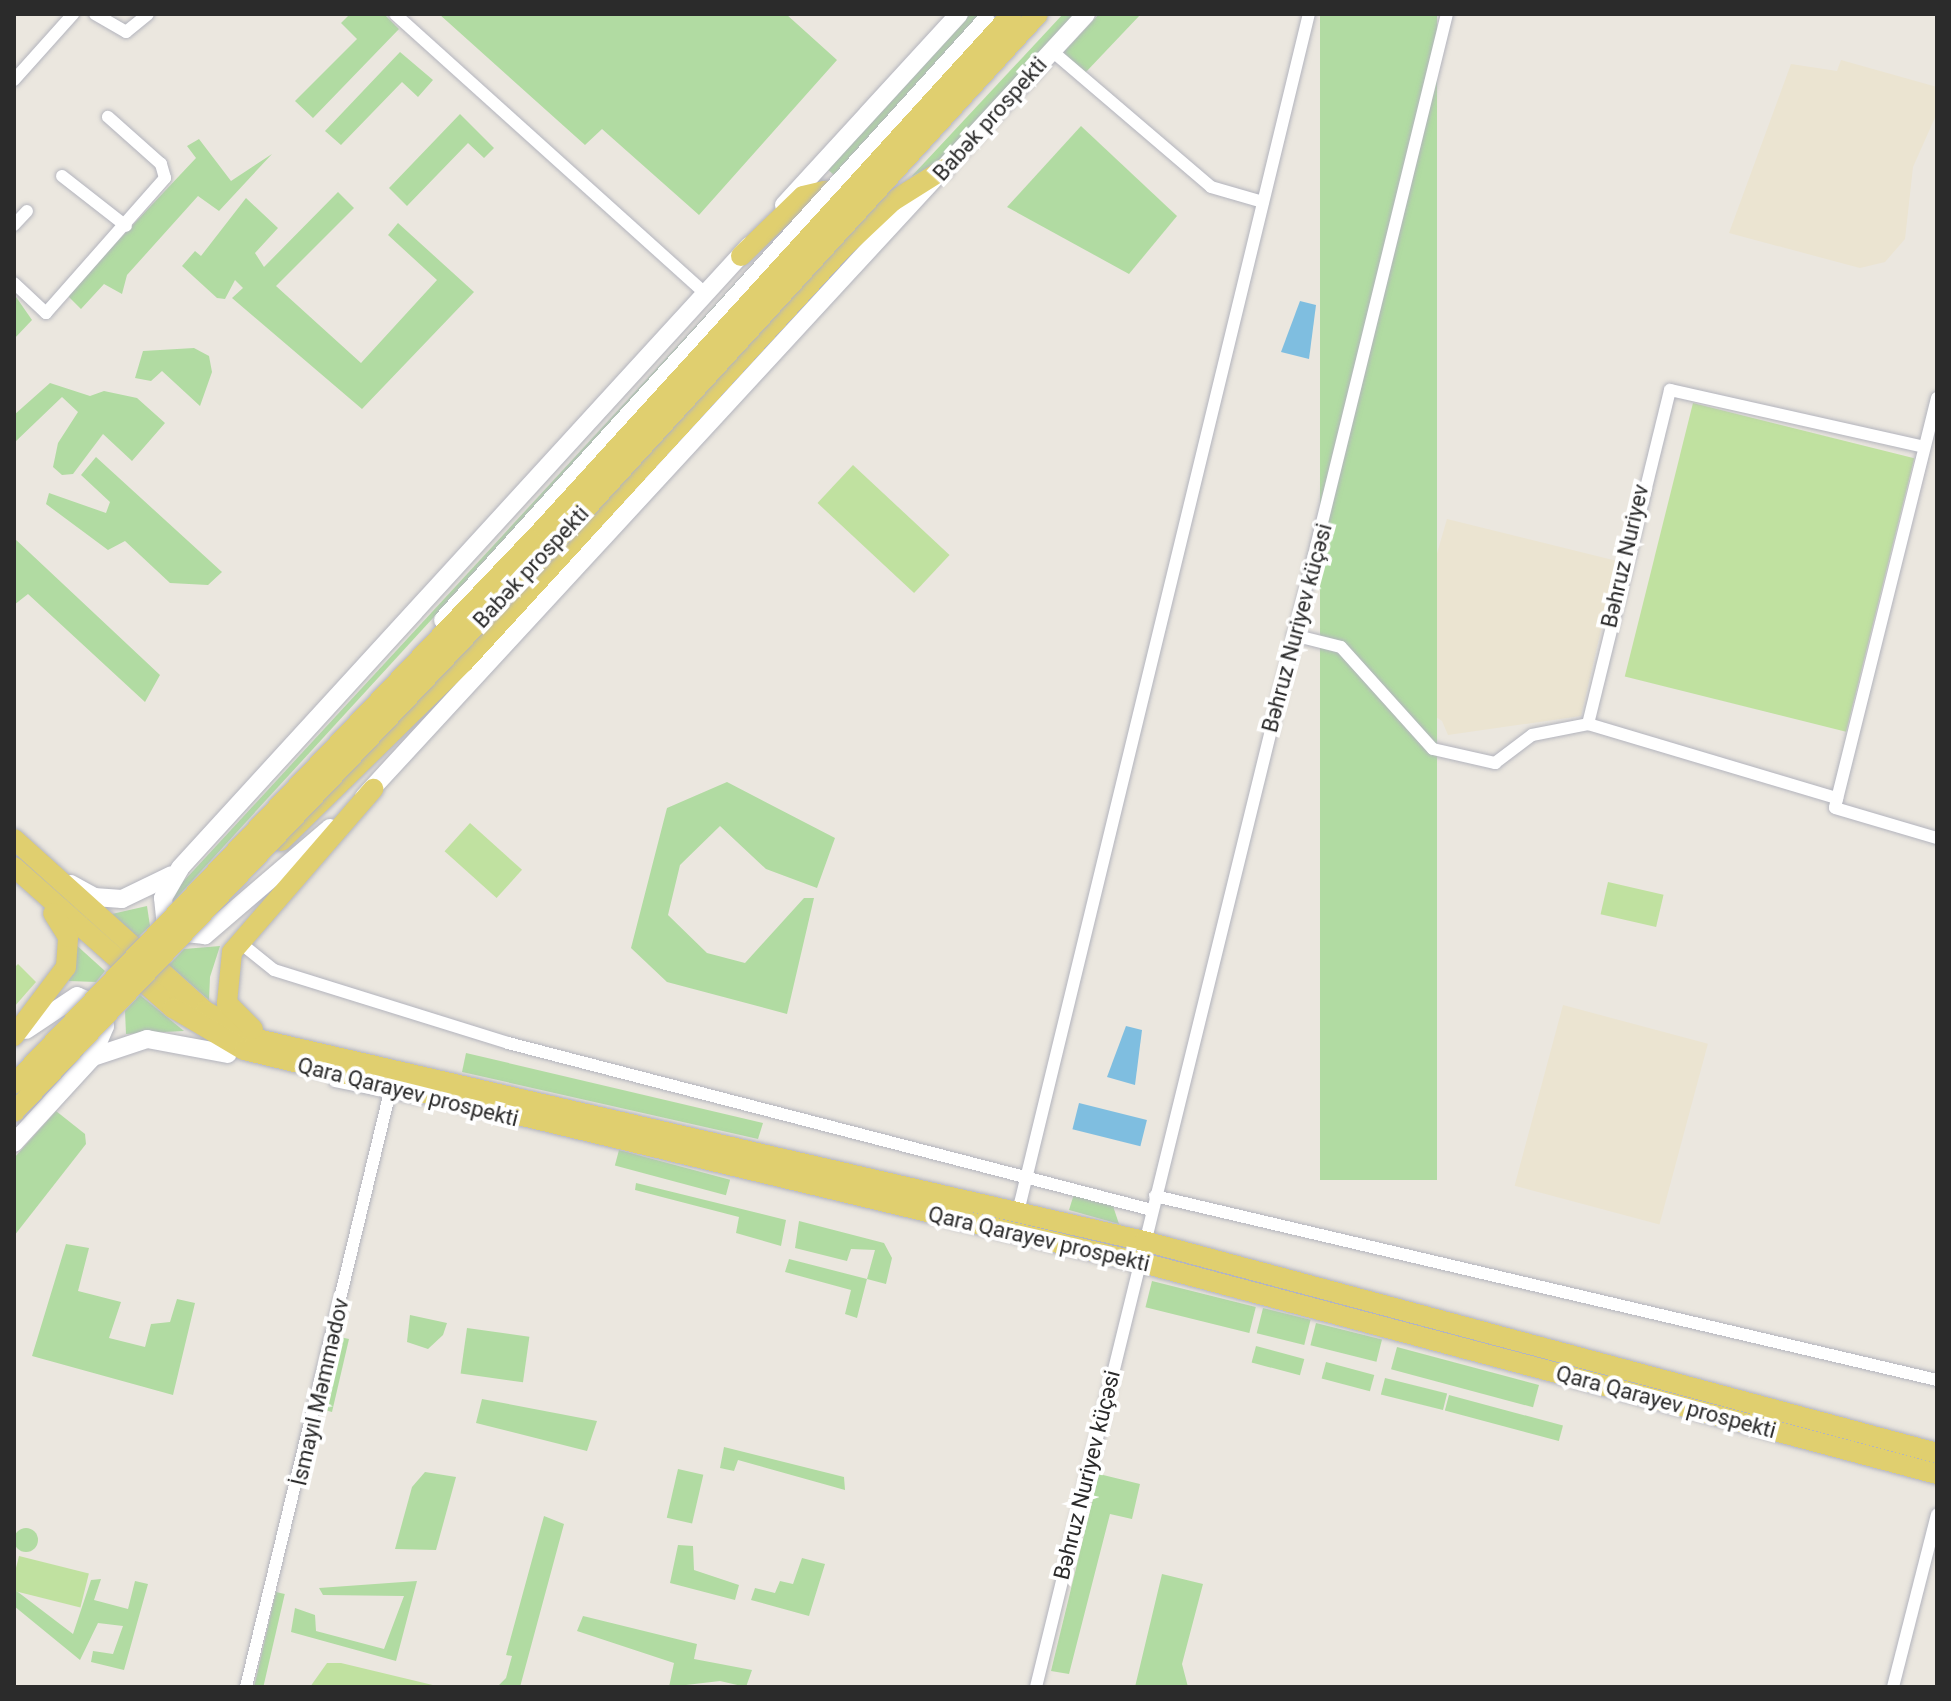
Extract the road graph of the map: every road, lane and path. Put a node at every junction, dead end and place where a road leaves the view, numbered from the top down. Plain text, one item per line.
1 (73, 14) edge
2 (95, 14) edge
3 (148, 14) edge
4 (395, 14) edge
5 (959, 14) edge
6 (1012, 14) edge
7 (1038, 14) edge
8 (1086, 14) edge
9 (1309, 14) edge
10 (1447, 14) edge
11 (988, 17) edge
12 (1052, 51) junction
13 (14, 80) edge
14 (108, 117) dead end
15 (944, 169) junction
16 (62, 176) dead end
17 (1263, 202) junction
18 (27, 211) dead end
19 (14, 225) edge
20 (126, 226) junction
21 (842, 249) junction
22 (741, 256) junction
23 (14, 283) edge
24 (706, 294) junction
25 (1937, 398) edge
26 (1924, 447) junction
27 (1293, 635) junction
28 (1588, 724) junction
29 (373, 789) junction
30 (1837, 798) junction
31 (268, 812) junction
32 (1937, 838) edge
33 (14, 839) edge
34 (42, 864) junction
35 (14, 867) edge
36 (180, 868) junction
37 (14, 877) edge
38 (219, 892) junction
39 (50, 910) junction
40 (238, 941) junction
41 (156, 981) junction
42 (14, 1038) edge
43 (329, 1052) junction
44 (55, 1054) junction
45 (228, 1054) junction
46 (91, 1059) junction
47 (286, 1068) junction
48 (342, 1075) junction
49 (14, 1076) edge
50 (14, 1084) edge
51 (389, 1096) junction
52 (434, 1099) junction
53 (14, 1113) edge
54 (14, 1143) edge
55 (1029, 1174) junction
56 (1155, 1196) junction
57 (1152, 1210) junction
58 (1016, 1222) junction
59 (1144, 1241) junction
60 (1139, 1262) junction
61 (1937, 1380) edge
62 (1937, 1453) edge
63 (1937, 1474) edge
64 (1937, 1515) edge
65 (246, 1687) edge
66 (1036, 1687) edge
67 (1893, 1687) edge

1 - 13 street
2 - 3 street
4 - 24 street
5 - 22 main road
6 - 31 main road, Babək prospekti, bridge
7 - 38 main road, Babək prospekti, bridge
8 - 12 main road, Babək prospekti
9 - 17 street
10 - 27 street, Bəhruz Nuriyev küçəsi
11 - 31 main road, bridge
12 - 15 main road, Babək prospekti
12 - 17 street
14 - 20 street
15 - 21 main road
15 - 29 main road, Babək prospekti
16 - 20 street
17 - 55 street
18 - 19 street
20 - 23 street
21 - 22 main road
21 - 38 main road, bridge
22 - 24 main road
24 - 36 main road
25 - 26 street
26 - 28 street, Bəhruz Nuriyev
26 - 30 street
27 - 28 street
27 - 56 street, Bəhruz Nuriyev küçəsi
28 - 30 street
29 - 36 main road, Babək prospekti
29 - 40 main road
30 - 32 street
31 - 44 main road, Babək prospekti, bridge
33 - 34 main road
34 - 36 main road
34 - 41 main road
35 - 41 main road
37 - 39 main road
38 - 44 main road, Babək prospekti, bridge
39 - 42 main road
39 - 45 main road
40 - 43 main road
40 - 55 street
41 - 43 main road, Qara Qarayev prospekti
41 - 48 main road, Qara Qarayev prospekti
42 - 46 main road
43 - 58 main road, Qara Qarayev prospekti
44 - 49 main road, bridge
44 - 50 main road, Babək prospekti, bridge
44 - 53 main road, Babək prospekti, bridge
45 - 46 main road
45 - 47 main road
46 - 54 main road
47 - 48 main road
47 - 51 street
48 - 52 main road, Qara Qarayev prospekti
51 - 52 street
51 - 65 street, İsmayıl Məmmədov
52 - 58 main road, Qara Qarayev prospekti
55 - 57 street
55 - 58 street
56 - 57 street, Bəhruz Nuriyev küçəsi
56 - 61 street
57 - 59 street, Bəhruz Nuriyev küçəsi
58 - 59 main road, Qara Qarayev prospekti
58 - 60 main road, Qara Qarayev prospekti
59 - 60 street
59 - 62 main road, Qara Qarayev prospekti
60 - 63 main road, Qara Qarayev prospekti
60 - 66 street, Bəhruz Nuriyev küçəsi
64 - 67 street

